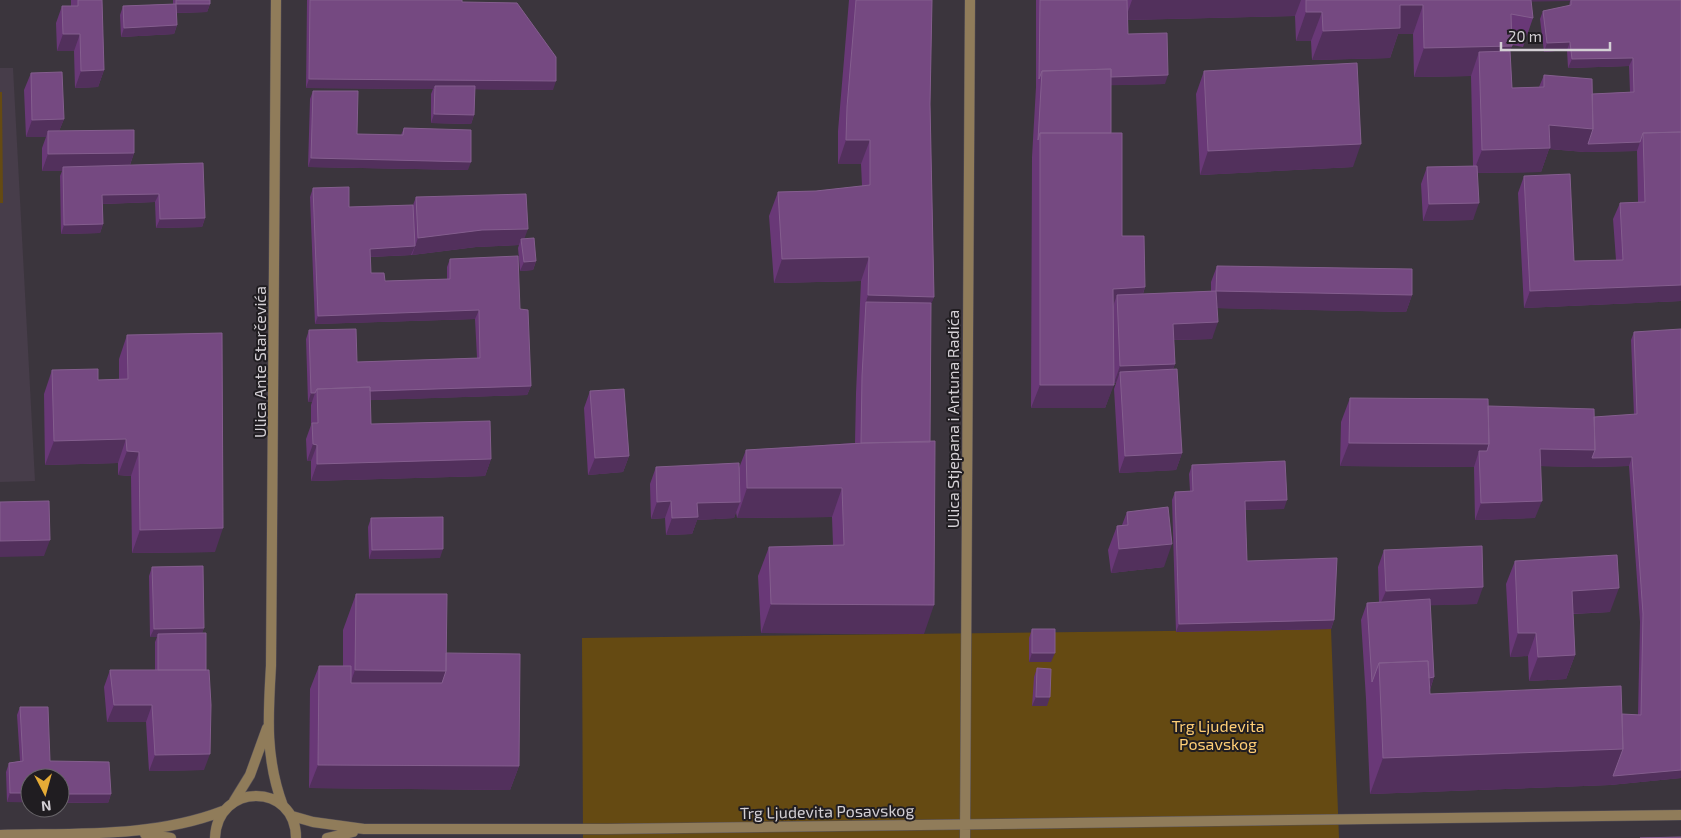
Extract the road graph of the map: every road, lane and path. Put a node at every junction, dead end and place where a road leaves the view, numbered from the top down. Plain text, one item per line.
1 (276, 0) edge
2 (970, 0) edge
3 (268, 725) junction
4 (233, 802) junction
5 (284, 806) junction
6 (223, 812) junction
7 (292, 816) junction
8 (1681, 816) edge
9 (965, 825) junction
10 (364, 830) junction
11 (134, 832) junction
12 (0, 835) edge
13 (171, 838) edge
14 (215, 838) edge
15 (296, 838) edge
16 (327, 838) edge
17 (965, 838) edge

1 - 3 street, Ulica Ante Starčevića
2 - 9 street, Ulica Stjepana i Antuna Radića
3 - 4 street, Ulica Ante Starčevića
3 - 5 street, Ulica Ante Starčevića
4 - 5 street
4 - 6 street, Ulica Ante Starčevića
5 - 7 street
6 - 11 street
6 - 14 street
7 - 10 street, Trg Ljudevita Posavskog
7 - 15 street
8 - 9 street, Trg Ljudevita Posavskog
9 - 10 street, Trg Ljudevita Posavskog
9 - 17 street, Ulica Stjepana i Antuna Radića
10 - 16 street, Trg Ljudevita Posavskog
11 - 12 street
11 - 13 street

